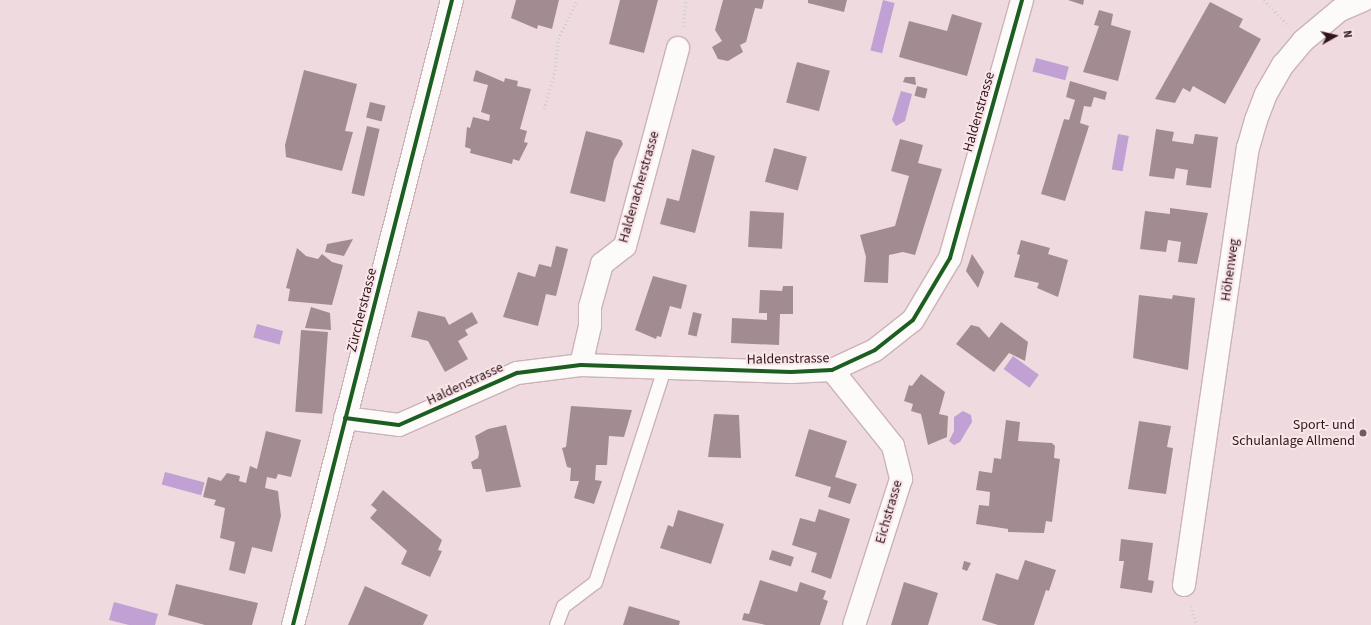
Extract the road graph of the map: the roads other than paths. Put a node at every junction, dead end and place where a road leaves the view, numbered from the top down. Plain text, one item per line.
1 (452, 0) edge
2 (1022, 0) edge
3 (1364, 0) edge
4 (678, 48) dead end
5 (581, 364) junction
6 (664, 368) junction
7 (832, 370) junction
8 (346, 418) junction
9 (1184, 586) dead end
10 (296, 624) edge
11 (556, 625) edge
12 (854, 625) edge

1 - 8 street, Zürcherstrasse
2 - 7 street, Haldenstrasse
3 - 9 street, Höhenweg
4 - 5 street, Haldenacherstrasse
5 - 6 street, Haldenstrasse
5 - 8 street, Haldenstrasse
6 - 7 street, Haldenstrasse
6 - 11 lane
7 - 12 street, Eichstrasse
8 - 10 street, Zürcherstrasse

